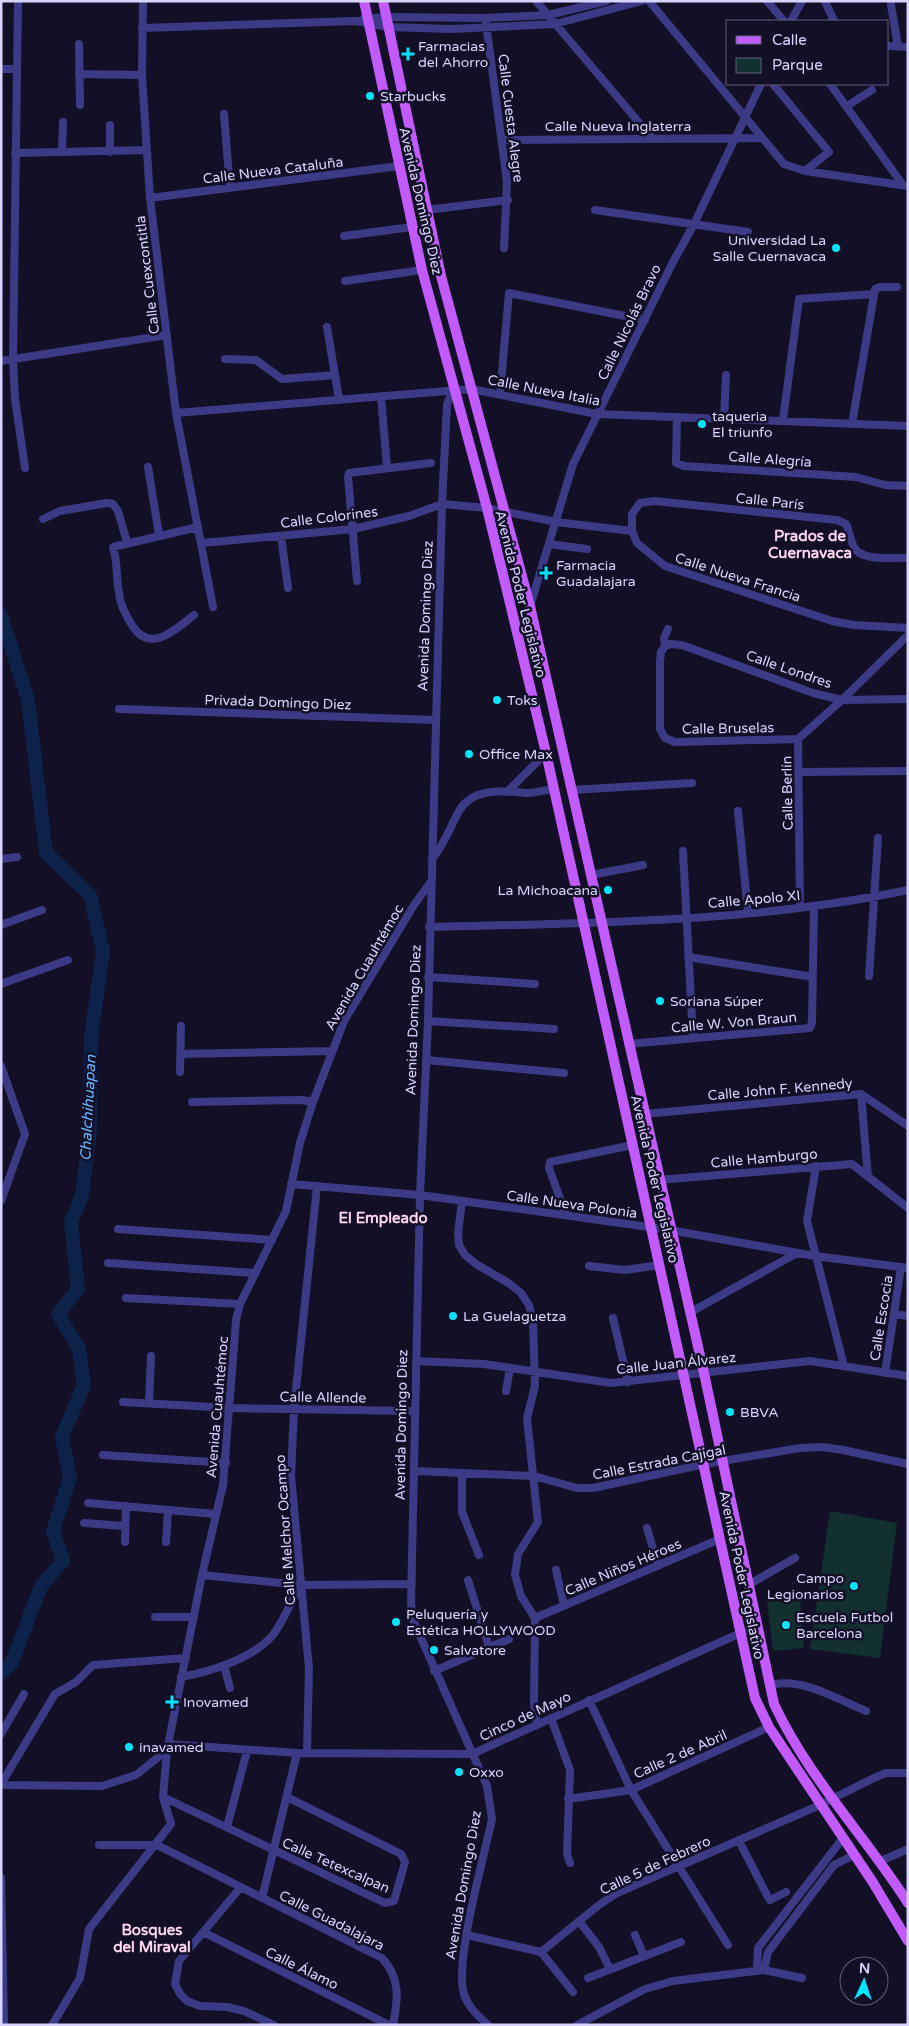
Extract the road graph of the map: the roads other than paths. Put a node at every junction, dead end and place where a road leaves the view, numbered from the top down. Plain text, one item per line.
1 (18, 1) edge
2 (143, 1) edge
3 (364, 1) edge
4 (383, 1) edge
5 (536, 1) edge
6 (606, 1) edge
7 (642, 1) edge
8 (649, 1) edge
9 (767, 1) edge
10 (802, 1) edge
11 (826, 1) edge
12 (891, 5) dead end
13 (548, 15) junction
14 (485, 18) junction
15 (450, 19) junction
16 (368, 20) junction
17 (783, 20) edge
18 (792, 20) edge
19 (834, 20) edge
20 (387, 22) junction
21 (555, 24) junction
22 (142, 28) junction
23 (486, 28) junction
24 (451, 29) junction
25 (79, 44) dead end
26 (889, 46) edge
27 (898, 46) junction
28 (908, 47) edge
29 (1, 69) edge
30 (16, 69) junction
31 (79, 74) junction
32 (142, 75) junction
33 (399, 81) junction
34 (760, 85) edge
35 (774, 85) edge
36 (831, 85) edge
37 (382, 86) junction
38 (872, 90) dead end
39 (80, 104) dead end
40 (847, 106) junction
41 (224, 114) dead end
42 (744, 117) junction
43 (63, 122) dead end
44 (110, 125) dead end
45 (735, 138) junction
46 (762, 138) junction
47 (653, 139) junction
48 (502, 140) junction
49 (147, 150) junction
50 (15, 152) junction
51 (62, 152) junction
52 (110, 152) junction
53 (399, 166) junction
54 (805, 171) junction
55 (905, 186) edge
56 (230, 188) junction
57 (150, 198) junction
58 (508, 200) junction
59 (426, 210) junction
60 (595, 210) dead end
61 (694, 224) junction
62 (412, 227) junction
63 (748, 232) dead end
64 (344, 236) dead end
65 (504, 248) dead end
66 (422, 270) junction
67 (345, 281) dead end
68 (897, 287) dead end
69 (874, 294) junction
70 (646, 320) junction
71 (327, 328) dead end
72 (167, 334) junction
73 (13, 359) junction
74 (226, 359) dead end
75 (1, 361) edge
76 (335, 375) junction
77 (726, 375) dead end
78 (454, 389) junction
79 (471, 389) junction
80 (500, 394) junction
81 (380, 396) junction
82 (340, 399) junction
83 (176, 413) junction
84 (597, 414) junction
85 (677, 417) junction
86 (724, 418) junction
87 (783, 420) junction
88 (852, 424) junction
89 (908, 426) edge
90 (431, 463) dead end
91 (148, 467) dead end
92 (387, 467) junction
93 (25, 468) dead end
94 (908, 486) edge
95 (442, 504) junction
96 (486, 508) junction
97 (504, 511) junction
98 (42, 520) dead end
99 (556, 522) junction
100 (198, 527) junction
101 (353, 530) junction
102 (632, 531) junction
103 (159, 535) junction
104 (281, 536) junction
105 (127, 542) junction
106 (202, 543) junction
107 (549, 544) junction
108 (587, 549) dead end
109 (908, 558) edge
110 (357, 581) dead end
111 (288, 588) dead end
112 (530, 606) junction
113 (213, 608) dead end
114 (194, 615) dead end
115 (668, 628) dead end
116 (908, 628) edge
117 (908, 635) edge
118 (665, 646) junction
119 (908, 699) edge
120 (842, 700) junction
121 (119, 709) dead end
122 (436, 720) junction
123 (798, 740) junction
124 (546, 752) junction
125 (908, 771) edge
126 (800, 772) junction
127 (692, 783) dead end
128 (554, 789) junction
129 (509, 790) junction
130 (571, 790) junction
131 (738, 811) dead end
132 (878, 838) dead end
133 (683, 851) dead end
134 (17, 857) dead end
135 (1, 859) edge
136 (432, 859) junction
137 (643, 865) dead end
138 (591, 875) junction
139 (430, 883) junction
140 (908, 890) edge
141 (873, 898) junction
142 (814, 906) junction
143 (800, 907) junction
144 (42, 910) dead end
145 (748, 913) junction
146 (686, 918) junction
147 (601, 922) junction
148 (585, 923) junction
149 (1, 925) edge
150 (429, 927) junction
151 (688, 957) junction
152 (68, 960) dead end
153 (869, 976) dead end
154 (428, 977) junction
155 (812, 977) junction
156 (1, 984) edge
157 (535, 984) dead end
158 (428, 1021) junction
159 (181, 1026) dead end
160 (554, 1029) dead end
161 (693, 1038) junction
162 (628, 1044) junction
163 (332, 1051) junction
164 (181, 1054) junction
165 (426, 1060) junction
166 (1, 1066) edge
167 (180, 1072) dead end
168 (564, 1073) dead end
169 (4, 1084) edge
170 (861, 1094) junction
171 (192, 1102) dead end
172 (313, 1102) junction
173 (644, 1114) junction
174 (908, 1126) edge
175 (633, 1145) junction
176 (816, 1166) junction
177 (868, 1177) junction
178 (658, 1180) junction
179 (291, 1184) junction
180 (318, 1186) junction
181 (420, 1195) junction
182 (1, 1201) edge
183 (462, 1201) junction
184 (908, 1208) edge
185 (566, 1216) junction
186 (652, 1228) junction
187 (118, 1229) dead end
188 (670, 1230) junction
189 (272, 1240) junction
190 (797, 1252) junction
191 (815, 1256) junction
192 (108, 1263) dead end
193 (660, 1264) junction
194 (589, 1266) dead end
195 (905, 1268) edge
196 (254, 1273) junction
197 (126, 1298) dead end
198 (240, 1304) junction
199 (689, 1314) junction
200 (894, 1314) junction
201 (908, 1316) edge
202 (613, 1318) dead end
203 (151, 1356) dead end
204 (416, 1361) junction
205 (844, 1366) junction
206 (510, 1368) junction
207 (535, 1372) junction
208 (704, 1372) junction
209 (884, 1373) junction
210 (685, 1375) junction
211 (908, 1376) edge
212 (628, 1382) junction
213 (506, 1391) dead end
214 (123, 1402) dead end
215 (149, 1403) junction
216 (229, 1408) junction
217 (294, 1409) junction
218 (416, 1411) junction
219 (104, 1455) dead end
220 (226, 1462) junction
221 (723, 1462) junction
222 (705, 1464) junction
223 (908, 1464) edge
224 (414, 1470) junction
225 (462, 1473) junction
226 (534, 1476) junction
227 (88, 1503) dead end
228 (126, 1506) junction
229 (168, 1510) junction
230 (215, 1514) junction
231 (84, 1523) dead end
232 (125, 1526) junction
233 (647, 1528) dead end
234 (720, 1539) junction
235 (124, 1542) dead end
236 (166, 1542) dead end
237 (479, 1555) dead end
238 (795, 1558) dead end
239 (658, 1566) junction
240 (556, 1570) dead end
241 (202, 1575) junction
242 (468, 1580) dead end
243 (412, 1584) junction
244 (300, 1585) junction
245 (748, 1586) junction
246 (564, 1606) junction
247 (155, 1617) dead end
248 (194, 1617) junction
249 (535, 1618) junction
250 (756, 1626) junction
251 (741, 1634) junction
252 (509, 1639) dead end
253 (489, 1647) junction
254 (186, 1658) junction
255 (224, 1665) junction
256 (434, 1671) junction
257 (181, 1678) junction
258 (770, 1686) junction
259 (230, 1688) dead end
260 (24, 1694) dead end
261 (589, 1700) junction
262 (866, 1711) dead end
263 (551, 1718) junction
264 (537, 1725) junction
265 (769, 1727) junction
266 (1, 1734) edge
267 (168, 1747) junction
268 (247, 1750) junction
269 (297, 1753) junction
270 (307, 1753) junction
271 (472, 1754) junction
272 (908, 1773) edge
273 (1, 1785) edge
274 (631, 1790) junction
275 (163, 1797) junction
276 (287, 1797) junction
277 (568, 1799) junction
278 (832, 1799) junction
279 (820, 1805) junction
280 (227, 1827) junction
281 (843, 1838) junction
282 (739, 1841) junction
283 (99, 1845) dead end
284 (157, 1845) junction
285 (908, 1849) edge
286 (273, 1850) junction
287 (854, 1855) junction
288 (881, 1861) junction
289 (570, 1863) dead end
290 (679, 1868) junction
291 (1, 1878) edge
292 (240, 1888) junction
293 (786, 1892) dead end
294 (262, 1898) junction
295 (908, 1904) edge
296 (580, 1921) junction
297 (205, 1933) junction
298 (467, 1935) junction
299 (635, 1935) dead end
300 (908, 1940) edge
301 (681, 1942) dead end
302 (728, 1945) dead end
303 (542, 1952) junction
304 (644, 1956) junction
305 (610, 1969) junction
306 (760, 1970) junction
307 (588, 1978) dead end
308 (802, 1978) dead end
309 (573, 1992) dead end
310 (4, 2025) edge
311 (52, 2025) edge
312 (274, 2025) edge
313 (389, 2025) edge
314 (393, 2025) edge
315 (488, 2025) edge
316 (577, 2025) edge

1 - 30 street
2 - 22 street, Calle Cuexcontitla
3 - 16 main road, Avenida Domingo Diez
4 - 20 main road, Avenida Domingo Diez
5 - 13 street
6 - 13 street
7 - 21 street
8 - 42 street
9 - 17 street
10 - 18 street
11 - 19 street
12 - 27 street
13 - 14 street
13 - 21 street
14 - 15 street
14 - 23 street, Calle Cuesta Alegre
15 - 20 street
15 - 24 street
16 - 20 street
16 - 22 street
16 - 37 main road, Avenida Domingo Diez
20 - 24 street
20 - 33 main road, Avenida Domingo Diez
21 - 23 street
21 - 47 street
22 - 32 street, Calle Cuexcontitla
23 - 24 street
23 - 48 street, Calle Cuesta Alegre
25 - 31 street
26 - 27 street
27 - 28 street
29 - 30 street
30 - 50 street
31 - 32 street
31 - 39 street
32 - 49 street, Calle Cuexcontitla
33 - 37 main road
33 - 59 main road, Avenida Domingo Diez
34 - 42 street, Calle Nicolás Bravo
35 - 54 street
36 - 40 street
37 - 53 main road, Avenida Domingo Diez
38 - 40 street
40 - 55 street
41 - 56 street
42 - 45 street, Calle Nicolás Bravo
42 - 46 street
43 - 51 street
44 - 52 street
45 - 46 street, Calle Nueva Inglaterra
45 - 47 street, Calle Nueva Inglaterra
45 - 61 street, Calle Nicolás Bravo
46 - 54 street
47 - 48 street, Calle Nueva Inglaterra
48 - 58 street, Calle Cuesta Alegre
49 - 52 street
49 - 57 street, Calle Cuexcontitla
50 - 51 street
50 - 73 street
51 - 52 street
53 - 56 street, Calle Nueva Cataluña
53 - 62 main road, Avenida Domingo Diez
54 - 55 street
56 - 57 street, Calle Nueva Cataluña
57 - 72 street, Calle Cuexcontitla
58 - 59 street, Calle Cuesta Alegre
58 - 65 street
59 - 79 main road, Avenida Domingo Diez
60 - 61 street
61 - 63 street
61 - 70 street, Calle Nicolás Bravo
62 - 64 street
62 - 66 main road, Avenida Domingo Diez
66 - 67 street
66 - 78 main road, Avenida Domingo Diez
68 - 69 street
69 - 87 street
69 - 88 street
70 - 80 street
70 - 84 street, Calle Nicolás Bravo
71 - 76 street
72 - 73 street
72 - 83 street, Calle Cuexcontitla
73 - 75 street
73 - 93 street
74 - 76 street
76 - 82 street
77 - 86 street
78 - 79 street, Calle Nueva Italia
78 - 81 street, Calle Nueva Italia
78 - 95 street, Avenida Domingo Diez
78 - 96 main road, Avenida Poder Legislativo
79 - 80 street, Calle Nueva Italia
79 - 97 main road, Avenida Poder Legislativo
80 - 84 street, Calle Nueva Italia
81 - 82 street, Calle Nueva Italia
81 - 92 street
82 - 83 street, Calle Nueva Italia
83 - 100 street, Calle Cuexcontitla
84 - 85 street, Calle Nueva Italia
84 - 99 street, Calle Nicolás Bravo
85 - 86 street, Calle Nueva Italia
85 - 94 street, Calle Alegría
86 - 87 street, Calle Nueva Italia
87 - 88 street, Calle Nueva Italia
88 - 89 street, Calle Nueva Italia
90 - 92 street
91 - 103 street
92 - 101 street
95 - 96 street, Calle Colorines
95 - 101 street, Calle Colorines
95 - 122 street, Avenida Domingo Diez
96 - 97 street
96 - 124 main road, Avenida Poder Legislativo
97 - 99 street
97 - 112 main road, Avenida Poder Legislativo
98 - 105 street
99 - 102 street
99 - 107 street, Calle Nicolás Bravo
100 - 103 street
100 - 106 street, Calle Cuexcontitla
101 - 104 street, Calle Colorines
101 - 110 street
102 - 109 street, Calle París
102 - 116 street, Calle Nueva Francia
103 - 105 street
104 - 106 street, Calle Colorines
104 - 111 street
105 - 114 street
106 - 113 street, Calle Cuexcontitla
107 - 108 street
107 - 112 street, Calle Nicolás Bravo
112 - 130 main road, Avenida Poder Legislativo
115 - 118 street, Calle Bruselas
117 - 120 street, Calle Berlín
118 - 120 street, Calle Londres
118 - 123 street, Calle Bruselas
119 - 120 street, Calle Londres
120 - 123 street, Calle Berlín
121 - 122 street, Privada Domingo Diez
122 - 136 street, Avenida Domingo Diez
123 - 126 street, Calle Berlín
124 - 128 main road, Avenida Poder Legislativo
124 - 129 street
125 - 126 street
126 - 143 street, Calle Berlín
127 - 130 street
128 - 129 street
128 - 148 main road, Avenida Poder Legislativo
129 - 136 street
130 - 138 main road, Avenida Poder Legislativo
131 - 145 street
132 - 141 street
133 - 146 street
134 - 135 street
136 - 139 street, Avenida Domingo Diez
137 - 138 street
138 - 147 main road, Avenida Poder Legislativo
139 - 150 street, Avenida Domingo Diez
139 - 163 street, Avenida Cuauhtémoc
140 - 141 street, Calle Apolo XI
141 - 142 street, Calle Apolo XI
141 - 153 street
142 - 143 street, Calle Apolo XI
142 - 155 street, Calle W. Von Braun
143 - 145 street, Calle Apolo XI
144 - 149 street
145 - 146 street, Calle Apolo XI
146 - 147 street, Calle Apolo XI
146 - 151 street
147 - 148 street, Calle Apolo XI
147 - 162 main road, Avenida Poder Legislativo
148 - 150 street, Calle Apolo XI
148 - 175 main road, Avenida Poder Legislativo
150 - 154 street, Avenida Domingo Diez
151 - 155 street
151 - 161 street
152 - 156 street
154 - 157 street
154 - 158 street, Avenida Domingo Diez
155 - 161 street, Calle W. Von Braun
158 - 160 street
158 - 165 street, Avenida Domingo Diez
159 - 164 street
161 - 162 street, Calle W. Von Braun
162 - 173 main road, Avenida Poder Legislativo
163 - 164 street
163 - 172 street, Avenida Cuauhtémoc
164 - 167 street
165 - 168 street
165 - 181 street, Avenida Domingo Diez
166 - 169 street
169 - 182 street
170 - 173 street, Calle John F. Kennedy
170 - 174 street, Calle John F. Kennedy
170 - 177 street
171 - 172 street
172 - 179 street, Avenida Cuauhtémoc
173 - 178 main road, Avenida Poder Legislativo
175 - 185 street
175 - 186 main road, Avenida Poder Legislativo
176 - 177 street, Calle Hamburgo
176 - 178 street, Calle Hamburgo
176 - 191 street
177 - 184 street, Calle Hamburgo
178 - 188 main road, Avenida Poder Legislativo
179 - 180 street, Calle Nueva Polonia
179 - 189 street, Avenida Cuauhtémoc
180 - 181 street, Calle Nueva Polonia
180 - 217 street, Calle Melchor Ocampo
181 - 183 street, Calle Nueva Polonia
181 - 204 street, Avenida Domingo Diez
183 - 185 street, Calle Nueva Polonia
183 - 207 street
185 - 186 street, Calle Nueva Polonia
186 - 188 street, Calle Nueva Polonia
186 - 193 main road, Avenida Poder Legislativo
187 - 189 street
188 - 190 street, Calle Nueva Polonia
188 - 199 main road, Avenida Poder Legislativo
189 - 196 street, Avenida Cuauhtémoc
190 - 191 street, Calle Nueva Polonia
190 - 199 street
191 - 195 street, Calle Nueva Polonia
191 - 205 street
192 - 196 street
193 - 194 street
193 - 210 main road, Avenida Poder Legislativo
195 - 200 street, Calle Escocia
196 - 198 street, Avenida Cuauhtémoc
197 - 198 street
198 - 216 street, Avenida Cuauhtémoc
199 - 208 main road, Avenida Poder Legislativo
200 - 201 street
200 - 209 street, Calle Escocia
202 - 212 street
203 - 215 street
204 - 206 street, Calle Juan Álvarez
204 - 218 street, Avenida Domingo Diez
205 - 208 street, Calle Juan Álvarez
205 - 209 street, Calle Juan Álvarez
206 - 207 street, Calle Juan Álvarez
206 - 213 street
207 - 212 street, Calle Juan Álvarez
207 - 226 street
208 - 210 street, Calle Juan Álvarez
208 - 221 main road, Avenida Poder Legislativo
209 - 211 street, Calle Juan Álvarez
210 - 212 street, Calle Juan Álvarez
210 - 222 main road, Avenida Poder Legislativo
214 - 215 street, Calle Allende
215 - 216 street, Calle Allende
216 - 217 street, Calle Allende
216 - 220 street, Avenida Cuauhtémoc
217 - 218 street, Calle Allende
217 - 244 street, Calle Melchor Ocampo
218 - 224 street, Avenida Domingo Diez
219 - 220 street
220 - 230 street, Avenida Cuauhtémoc
221 - 222 street, Calle Estrada Cajigal
221 - 223 street, Calle Estrada Cajigal
221 - 245 main road, Avenida Poder Legislativo
222 - 226 street, Calle Estrada Cajigal
222 - 234 main road, Avenida Poder Legislativo
224 - 225 street, Calle Estrada Cajigal
224 - 243 street, Avenida Domingo Diez
225 - 226 street, Calle Estrada Cajigal
225 - 237 street
226 - 249 street
227 - 228 street
228 - 229 street
228 - 232 street
229 - 230 street
229 - 236 street
230 - 241 street, Avenida Cuauhtémoc
231 - 232 street
232 - 235 street
233 - 239 street
234 - 239 street, Calle Niños Héroes
234 - 251 main road, Avenida Poder Legislativo
238 - 245 street
239 - 246 street, Calle Niños Héroes
240 - 246 street
241 - 244 street
241 - 248 street, Avenida Cuauhtémoc
242 - 253 street
243 - 244 street
243 - 256 street, Avenida Domingo Diez
244 - 255 street
244 - 270 street, Calle Melchor Ocampo
245 - 250 main road, Avenida Poder Legislativo
246 - 249 street, Calle Niños Héroes
247 - 248 street
248 - 254 street, Avenida Cuauhtémoc
249 - 264 street
250 - 251 street, Cinco de Mayo
250 - 258 main road, Avenida Poder Legislativo
251 - 261 street, Cinco de Mayo
251 - 265 main road, Avenida Poder Legislativo
252 - 253 street
253 - 256 street
254 - 257 street, Avenida Cuauhtémoc
254 - 273 street
255 - 257 street
255 - 259 street
256 - 271 street, Avenida Domingo Diez
257 - 267 street, Avenida Cuauhtémoc
258 - 262 street
258 - 278 main road, Avenida Poder Legislativo
260 - 266 street
261 - 263 street, Cinco de Mayo
261 - 274 street
263 - 264 street, Cinco de Mayo
263 - 277 street
264 - 271 street, Cinco de Mayo
265 - 274 street, Calle 2 de Abril
265 - 279 main road, Avenida Poder Legislativo
267 - 268 street, Cinco de Mayo
267 - 273 street
267 - 275 street, Avenida Cuauhtémoc
268 - 269 street, Cinco de Mayo
268 - 280 street
269 - 270 street, Cinco de Mayo
269 - 276 street
270 - 271 street, Cinco de Mayo
271 - 298 street, Avenida Domingo Diez
272 - 278 street, Calle 5 de Febrero
274 - 277 street, Calle 2 de Abril
274 - 290 street
275 - 280 street, Calle Tetexcalpan
275 - 284 street, Avenida Cuauhtémoc
276 - 286 street
276 - 286 street, Calle Tetexcalpan
277 - 289 street
278 - 279 street, Calle 5 de Febrero
278 - 288 main road, Avenida Poder Legislativo
279 - 281 main road, Avenida Poder Legislativo
279 - 282 street, Calle 5 de Febrero
280 - 286 street, Calle Tetexcalpan
281 - 287 main road, Avenida Poder Legislativo
281 - 306 street
282 - 290 street, Calle 5 de Febrero
282 - 293 street
283 - 284 street
284 - 292 street, Calle Guadalajara
284 - 311 street, Avenida Cuauhtémoc
285 - 288 street
286 - 294 street
287 - 300 main road, Avenida Poder Legislativo
287 - 306 street
288 - 295 main road, Avenida Poder Legislativo
290 - 296 street, Calle 5 de Febrero
290 - 302 street
291 - 310 street
292 - 294 street, Calle Guadalajara
292 - 297 street
294 - 314 street, Calle Guadalajara
296 - 303 street, Calle 5 de Febrero
296 - 305 street
297 - 312 street
297 - 313 street, Calle Álamo
298 - 303 street
298 - 315 street, Avenida Domingo Diez
299 - 304 street
301 - 304 street
303 - 309 street
304 - 305 street
305 - 307 street
306 - 308 street
306 - 316 street

